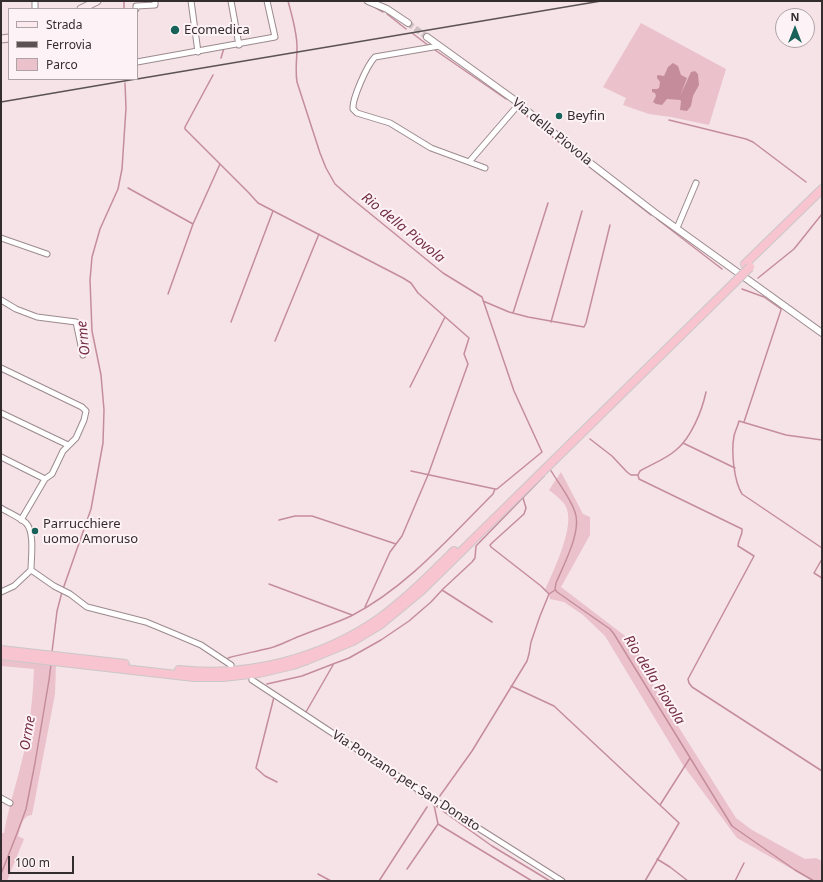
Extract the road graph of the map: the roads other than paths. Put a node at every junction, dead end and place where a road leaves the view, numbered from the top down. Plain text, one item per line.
1 (97, 1) edge
2 (155, 1) edge
3 (191, 1) edge
4 (231, 1) edge
5 (267, 1) edge
6 (368, 1) edge
7 (82, 8) edge
8 (136, 8) edge
9 (408, 24) tunnel mouth
10 (427, 37) tunnel mouth
11 (239, 45) junction
12 (439, 46) junction
13 (198, 52) junction
14 (138, 62) edge
15 (519, 104) junction
16 (469, 162) junction
17 (485, 168) dead end
18 (696, 183) dead end
19 (822, 189) edge
20 (822, 196) edge
21 (677, 228) junction
22 (1, 238) edge
23 (47, 254) dead end
24 (748, 266) junction
25 (1, 300) edge
26 (822, 332) edge
27 (83, 354) dead end
28 (1, 368) edge
29 (1, 413) edge
30 (68, 445) junction
31 (1, 457) edge
32 (45, 479) junction
33 (1, 508) edge
34 (21, 520) junction
35 (31, 570) junction
36 (1, 592) edge
37 (1, 650) edge
38 (1, 655) edge
39 (30, 656) junction
40 (231, 665) dead end
41 (252, 680) dead end
42 (1, 798) edge
43 (10, 802) dead end
44 (562, 881) edge

1 - 7 main road
2 - 8 street
3 - 13 street
4 - 11 street
5 - 11 street
6 - 9 street
10 - 12 street, Via della Piovola
11 - 13 street
12 - 15 street, Via della Piovola
12 - 16 street
13 - 14 street
15 - 16 street
15 - 21 street, Via della Piovola
16 - 17 street
18 - 21 street
19 - 24 highway
20 - 24 highway
21 - 26 street, Via della Piovola
22 - 23 street
24 - 39 highway
25 - 27 street
28 - 30 street
29 - 30 street
30 - 32 street
31 - 32 street
32 - 34 street
33 - 34 street
34 - 35 street
35 - 36 street
35 - 40 street
37 - 39 highway
38 - 39 highway
41 - 44 street, Via Ponzano per San Donato
42 - 43 street

